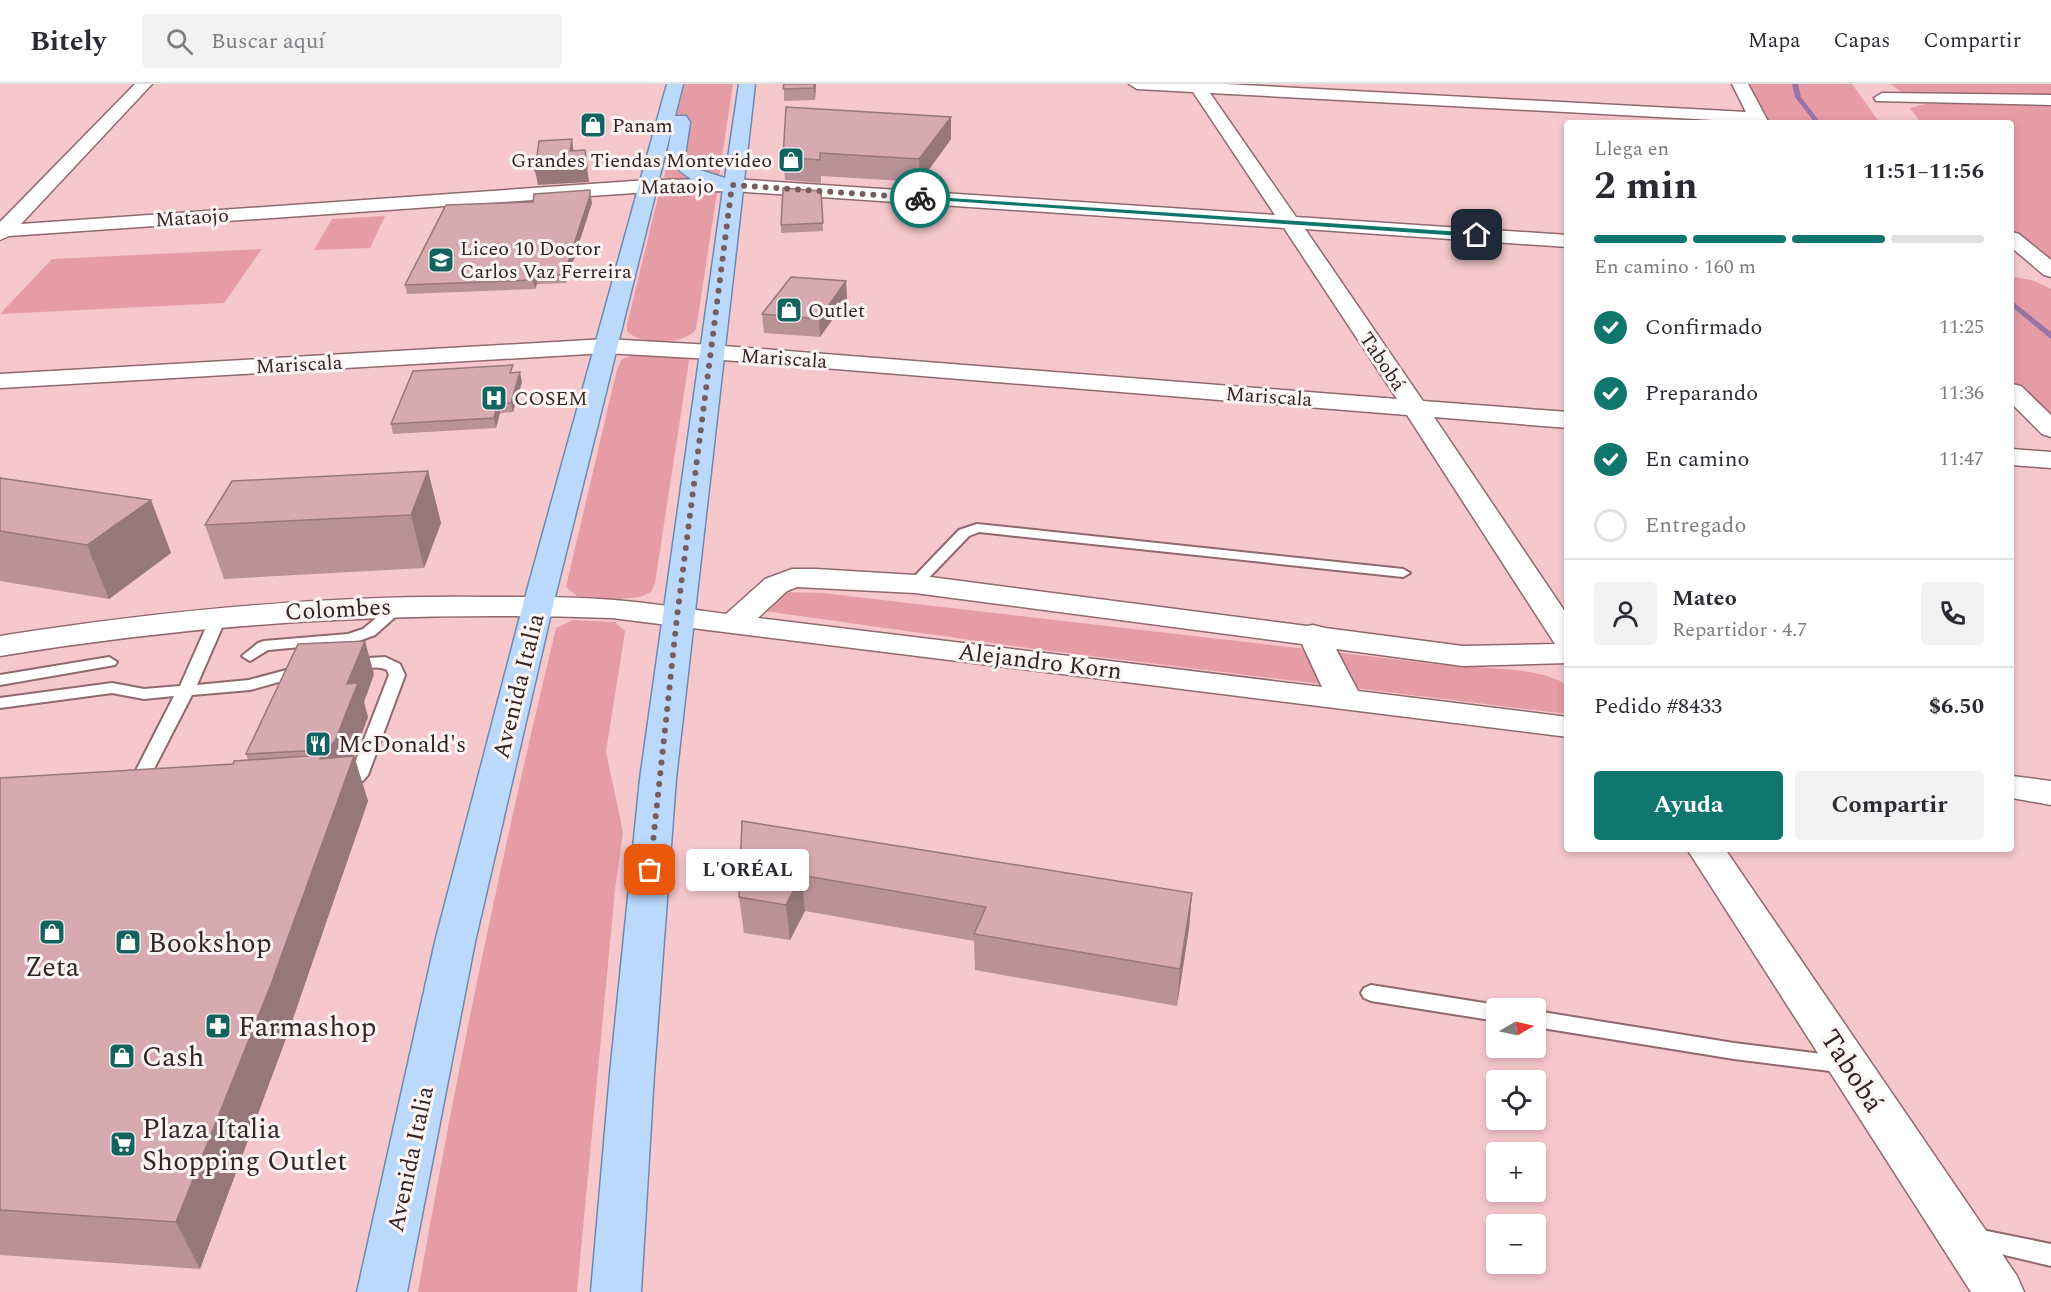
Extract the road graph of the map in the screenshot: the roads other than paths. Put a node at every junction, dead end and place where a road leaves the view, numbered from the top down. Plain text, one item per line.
1 (144, 84) edge
2 (675, 84) edge
3 (747, 84) edge
4 (1137, 84) edge
5 (1740, 84) edge
6 (1871, 84) edge
7 (1197, 86) edge
8 (1882, 98) junction
9 (2051, 100) edge
10 (669, 108) junction
11 (1896, 115) dead end
12 (1742, 120) edge
13 (1758, 120) edge
14 (732, 185) junction
15 (648, 186) junction
16 (1290, 222) junction
17 (1, 232) edge
18 (2014, 240) edge
19 (1564, 241) edge
20 (2021, 271) dead end
21 (2051, 272) edge
22 (606, 346) junction
23 (711, 352) junction
24 (0, 381) edge
25 (2014, 393) edge
26 (1415, 408) junction
27 (1564, 420) edge
28 (2051, 429) edge
29 (2014, 457) edge
30 (2051, 460) edge
31 (1403, 573) dead end
32 (915, 584) junction
33 (538, 605) junction
34 (399, 606) junction
35 (219, 616) junction
36 (677, 617) junction
37 (735, 622) junction
38 (1313, 634) junction
39 (1564, 634) edge
40 (0, 646) edge
41 (1564, 652) edge
42 (250, 656) dead end
43 (109, 663) dead end
44 (0, 680) edge
45 (186, 690) junction
46 (1346, 699) junction
47 (0, 703) edge
48 (1564, 726) edge
49 (2014, 787) edge
50 (155, 792) edge
51 (2051, 792) edge
52 (332, 793) edge
53 (1708, 852) edge
54 (1371, 993) dead end
55 (1486, 1011) edge
56 (1546, 1021) edge
57 (1850, 1065) junction
58 (1962, 1236) junction
59 (2051, 1255) edge
60 (382, 1292) edge
61 (616, 1292) edge
62 (1999, 1292) edge

1 - 17 street
2 - 10 main road, Avenida Italia
3 - 14 main road
4 - 7 street
5 - 13 street
6 - 8 street
7 - 12 street
7 - 16 street, Tabobá
8 - 9 street
8 - 11 street
10 - 14 main road
10 - 15 main road, Avenida Italia
14 - 15 street, Mataojo
14 - 16 street, Mataojo
14 - 23 main road
15 - 17 street, Mataojo
15 - 22 main road, Avenida Italia
16 - 19 street, Mataojo
16 - 26 street, Tabobá
18 - 21 street
20 - 21 street
22 - 23 street, Mariscala
22 - 24 street, Mariscala
22 - 33 main road, Avenida Italia
23 - 26 street, Mariscala
23 - 36 main road
25 - 28 street
26 - 27 street, Mariscala
26 - 39 street, Tabobá
29 - 30 street
31 - 32 lane
32 - 37 street
32 - 38 street
33 - 34 street, Colombes
33 - 36 street, Colombes
33 - 60 main road, Avenida Italia
34 - 35 street, Colombes
34 - 42 lane
35 - 40 street, Colombes
35 - 45 lane
36 - 37 street, Alejandro Korn
36 - 61 main road
37 - 46 street, Alejandro Korn
38 - 41 street
38 - 46 street
43 - 44 lane
45 - 47 lane
45 - 50 lane
45 - 52 lane
46 - 48 street, Alejandro Korn
49 - 51 street
53 - 57 street, Tabobá
54 - 55 lane
56 - 57 lane
57 - 58 street, Tabobá
58 - 59 lane
58 - 62 street, Tabobá

